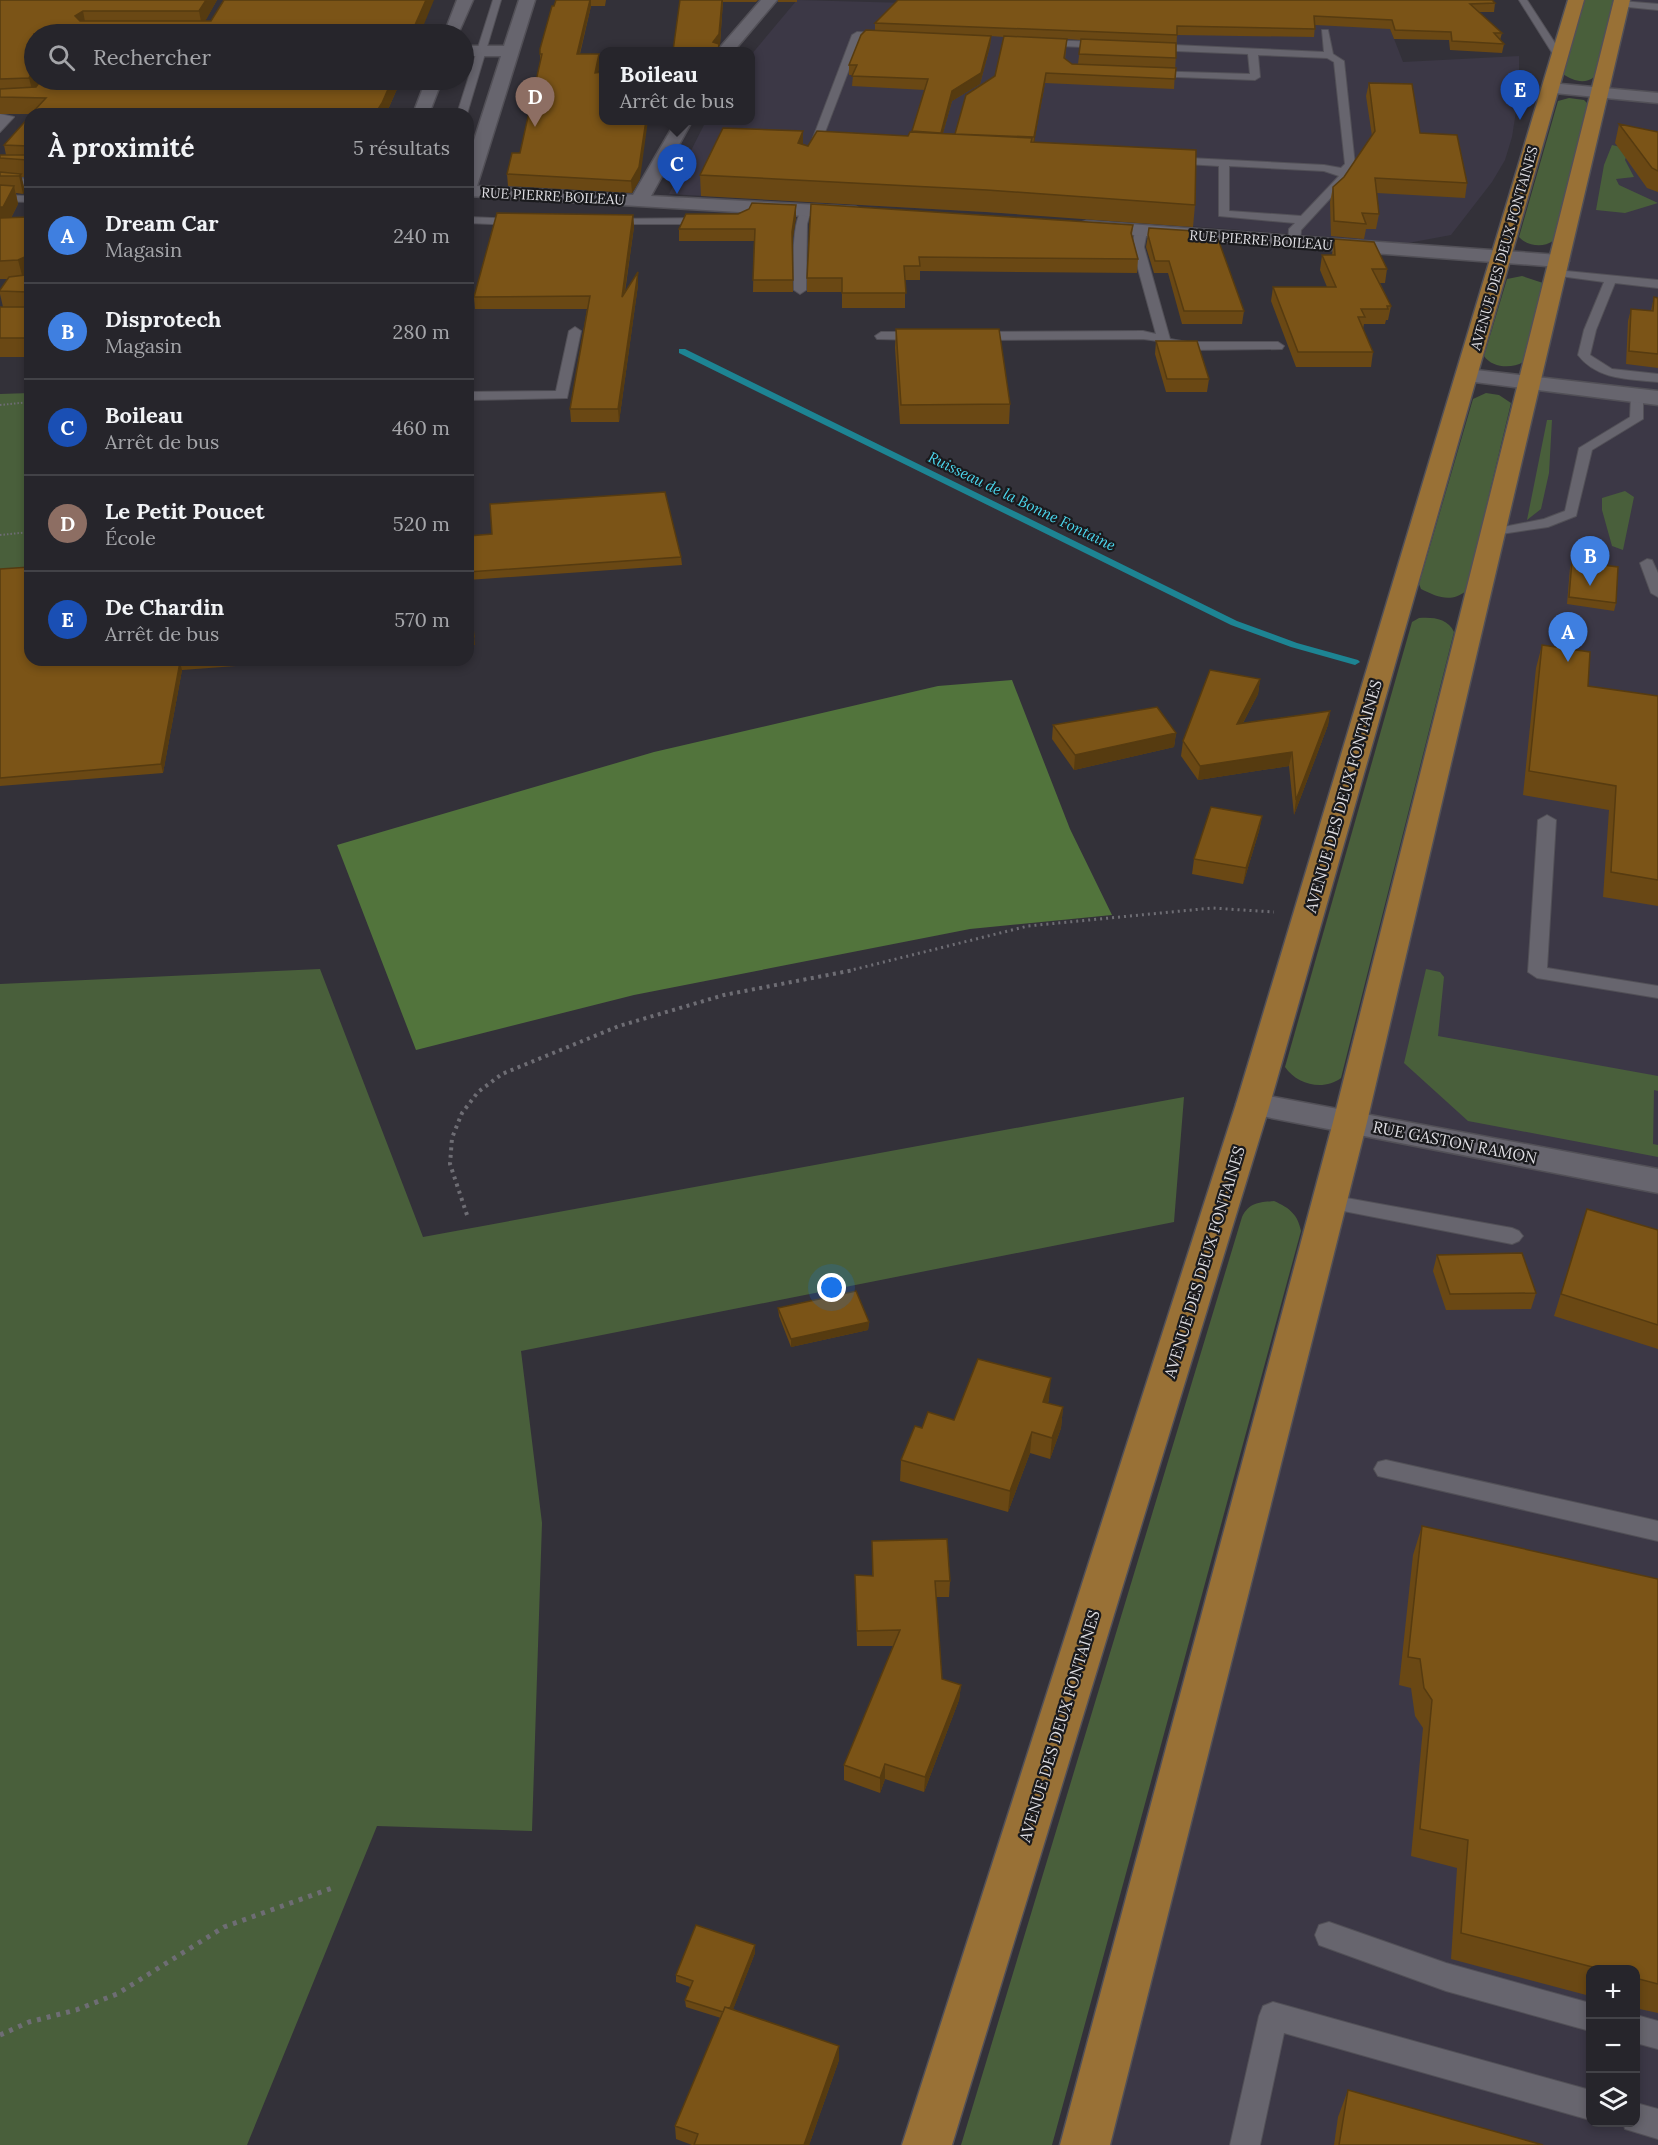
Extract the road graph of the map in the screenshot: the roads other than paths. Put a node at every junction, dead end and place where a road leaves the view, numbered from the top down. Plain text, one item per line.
1 (465, 0) edge
2 (497, 0) edge
3 (527, 0) edge
4 (769, 0) edge
5 (1523, 0) edge
6 (1576, 0) edge
7 (1622, 2) edge
8 (1658, 7) edge
9 (456, 24) edge
10 (1325, 32) edge
11 (892, 37) edge
12 (1030, 42) edge
13 (474, 45) edge
14 (1122, 46) edge
15 (728, 47) edge
16 (1146, 47) edge
17 (474, 51) edge
18 (510, 51) junction
19 (1253, 52) junction
20 (1329, 55) junction
21 (1559, 57) junction
22 (1140, 72) edge
23 (1550, 88) junction
24 (430, 90) edge
25 (465, 90) edge
26 (1600, 92) junction
27 (1658, 98) edge
28 (423, 108) edge
29 (463, 108) edge
30 (0, 117) edge
31 (681, 125) edge
32 (0, 129) edge
33 (816, 143) junction
34 (840, 144) edge
35 (808, 154) edge
36 (1154, 159) edge
37 (1224, 163) junction
38 (474, 168) edge
39 (1343, 172) junction
40 (0, 173) edge
41 (24, 175) edge
42 (0, 180) edge
43 (24, 182) edge
44 (474, 191) edge
45 (0, 198) edge
46 (24, 199) edge
47 (639, 201) junction
48 (806, 210) junction
49 (872, 214) edge
50 (474, 220) edge
51 (1303, 220) junction
52 (726, 221) edge
53 (529, 222) edge
54 (595, 222) edge
55 (1067, 226) edge
56 (1141, 231) junction
57 (1294, 242) junction
58 (1500, 257) junction
59 (1558, 267) junction
60 (1608, 284) junction
61 (1658, 284) edge
62 (800, 290) dead end
63 (1658, 296) edge
64 (575, 331) dead end
65 (881, 336) dead end
66 (938, 336) edge
67 (960, 336) edge
68 (1164, 339) junction
69 (1278, 346) dead end
70 (1467, 375) junction
71 (1658, 378) edge
72 (1529, 382) junction
73 (474, 396) edge
74 (1648, 396) edge
75 (1492, 533) junction
76 (1647, 563) dead end
77 (1658, 593) edge
78 (1547, 820) dead end
79 (1658, 992) edge
80 (1253, 1104) junction
81 (1350, 1122) junction
82 (1658, 1180) edge
83 (1330, 1202) junction
84 (1512, 1236) dead end
85 (1386, 1469) dead end
86 (1658, 1531) edge
87 (1329, 1935) dead end
88 (1586, 2016) edge
89 (1640, 2030) edge
90 (1658, 2035) edge
91 (1586, 2104) edge
92 (1640, 2119) edge
93 (1658, 2124) edge
94 (927, 2145) edge
95 (1085, 2145) edge
96 (1245, 2145) edge

1 - 9 street
2 - 13 lane
3 - 18 street
4 - 15 street
5 - 21 lane
6 - 21 main road, AVENUE DES DEUX FONTAINES
7 - 8 lane
7 - 26 main road
10 - 20 lane
11 - 33 lane
12 - 14 lane
16 - 19 lane
17 - 18 street
18 - 38 street
19 - 20 lane
19 - 22 lane
20 - 39 lane
21 - 23 main road, AVENUE DES DEUX FONTAINES
23 - 26 street
23 - 58 main road, AVENUE DES DEUX FONTAINES
24 - 28 street
25 - 29 lane
26 - 27 street
26 - 59 main road
30 - 32 lane
31 - 47 street, RUE PIERRE BOILEAU
33 - 34 lane
33 - 35 lane
36 - 37 lane
37 - 39 lane
37 - 51 lane
39 - 51 lane
40 - 41 street
42 - 43 street
44 - 47 street, RUE PIERRE BOILEAU
45 - 46 lane
47 - 48 street, RUE PIERRE BOILEAU
48 - 49 street, RUE PIERRE BOILEAU
48 - 62 lane
50 - 53 lane
51 - 57 lane
52 - 54 lane
55 - 56 street, RUE PIERRE BOILEAU
56 - 57 street, RUE PIERRE BOILEAU
56 - 68 lane
57 - 58 street, RUE PIERRE BOILEAU
58 - 59 street, RUE PIERRE BOILEAU
58 - 70 main road, AVENUE DES DEUX FONTAINES
59 - 60 lane
59 - 72 main road
60 - 61 lane
60 - 63 lane
60 - 71 lane
64 - 73 lane
65 - 66 lane
67 - 68 lane
68 - 69 lane
70 - 72 street, AVENUE DES DEUX FONTAINES
70 - 80 main road, AVENUE DES DEUX FONTAINES
72 - 74 street, AVENUE DES DEUX FONTAINES
72 - 75 main road
74 - 75 lane
75 - 81 main road
76 - 77 lane
78 - 79 lane
80 - 81 street, RUE GASTON RAMON
80 - 94 main road, AVENUE DES DEUX FONTAINES
81 - 82 street, RUE GASTON RAMON
81 - 83 main road
83 - 84 lane
83 - 95 main road
85 - 86 lane
87 - 88 lane
89 - 90 lane
91 - 96 lane
92 - 93 lane

